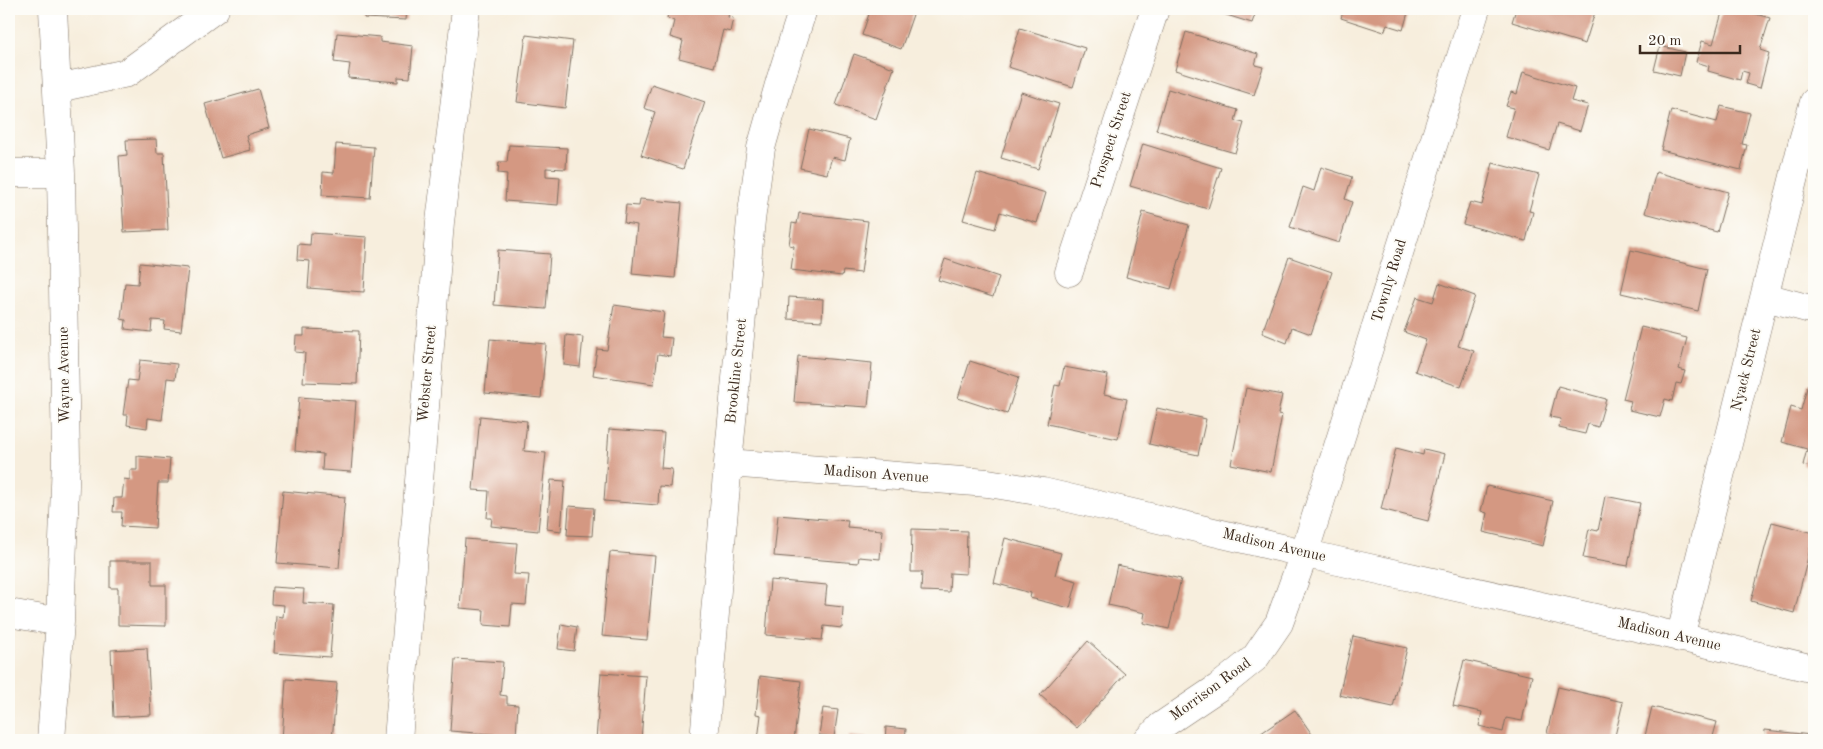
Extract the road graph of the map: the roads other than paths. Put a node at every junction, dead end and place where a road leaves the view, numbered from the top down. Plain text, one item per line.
1 (53, 9) edge
2 (215, 9) edge
3 (466, 9) edge
4 (803, 9) edge
5 (1155, 9) edge
6 (1476, 9) edge
7 (58, 88) junction
8 (1814, 102) edge
9 (9, 173) edge
10 (61, 173) junction
11 (1069, 272) dead end
12 (1765, 297) junction
13 (1814, 310) edge
14 (728, 463) junction
15 (1304, 554) junction
16 (9, 613) edge
17 (60, 622) junction
18 (1680, 638) junction
19 (1814, 669) edge
20 (51, 740) edge
21 (398, 740) edge
22 (704, 740) edge
23 (1148, 740) edge

1 - 7 street, Wayne Avenue
2 - 7 street
3 - 21 street, Webster Street
4 - 14 street, Brookline Street
5 - 11 street, Prospect Street
6 - 15 street, Townly Road
7 - 10 street, Wayne Avenue
8 - 12 street, Nyack Street
9 - 10 street
10 - 17 street, Wayne Avenue
12 - 13 street
12 - 18 street, Nyack Street
14 - 15 street, Madison Avenue
14 - 22 street, Brookline Street
15 - 18 street, Madison Avenue
15 - 23 street, Morrison Road
16 - 17 street
17 - 20 street, Wayne Avenue
18 - 19 street, Madison Avenue

